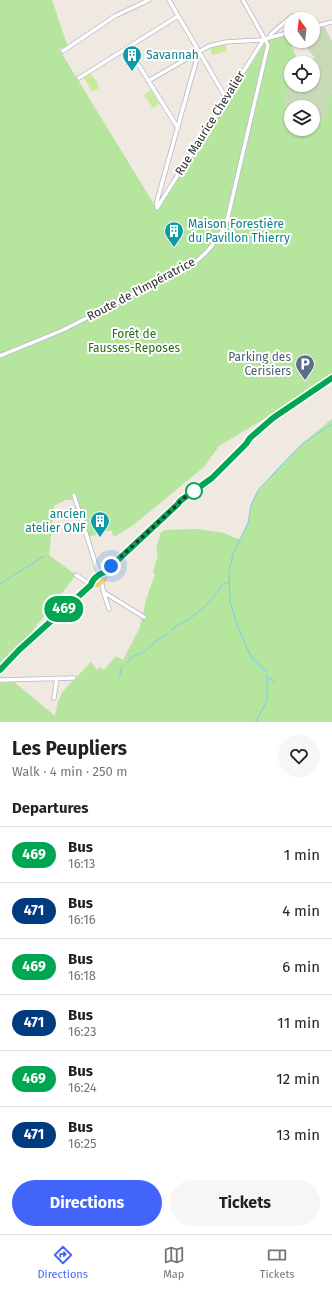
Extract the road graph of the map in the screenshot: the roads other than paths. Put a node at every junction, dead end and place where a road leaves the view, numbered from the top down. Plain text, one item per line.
1 (150, 0) edge
2 (169, 0) edge
3 (243, 0) edge
4 (178, 16) junction
5 (332, 22) edge
6 (284, 23) edge
7 (320, 25) edge
8 (284, 34) edge
9 (270, 37) junction
10 (264, 39) junction
11 (128, 48) junction
12 (63, 51) dead end
13 (198, 51) junction
14 (79, 78) dead end
15 (148, 81) junction
16 (226, 98) junction
17 (178, 128) junction
18 (0, 356) edge
19 (332, 378) edge
20 (74, 495) dead end
21 (105, 572) junction
22 (76, 575) dead end
23 (99, 575) junction
24 (102, 582) junction
25 (93, 585) junction
26 (104, 592) junction
27 (109, 609) dead end
28 (144, 617) dead end
29 (12, 656) junction
30 (0, 667) edge
31 (0, 670) edge
32 (57, 678) junction
33 (74, 678) dead end
34 (0, 680) edge
35 (54, 698) dead end

1 - 12 street
2 - 4 street
3 - 10 street
4 - 11 street
4 - 13 street
5 - 7 street
6 - 9 street
8 - 9 street
9 - 10 street
10 - 13 street
10 - 16 street, Rue Maurice Chevalier
10 - 18 street, Route de l'Impératrice
11 - 14 street
11 - 15 street
13 - 15 street
13 - 16 street
13 - 17 street
15 - 17 street
16 - 17 street, Rue Maurice Chevalier
19 - 21 main road
20 - 23 street
21 - 23 main road
21 - 24 main road
22 - 25 street
23 - 25 main road
24 - 25 main road
24 - 26 street
25 - 26 street
25 - 29 main road
26 - 27 street
26 - 28 street
29 - 30 main road
29 - 31 main road
32 - 33 street
32 - 34 street
32 - 35 street

